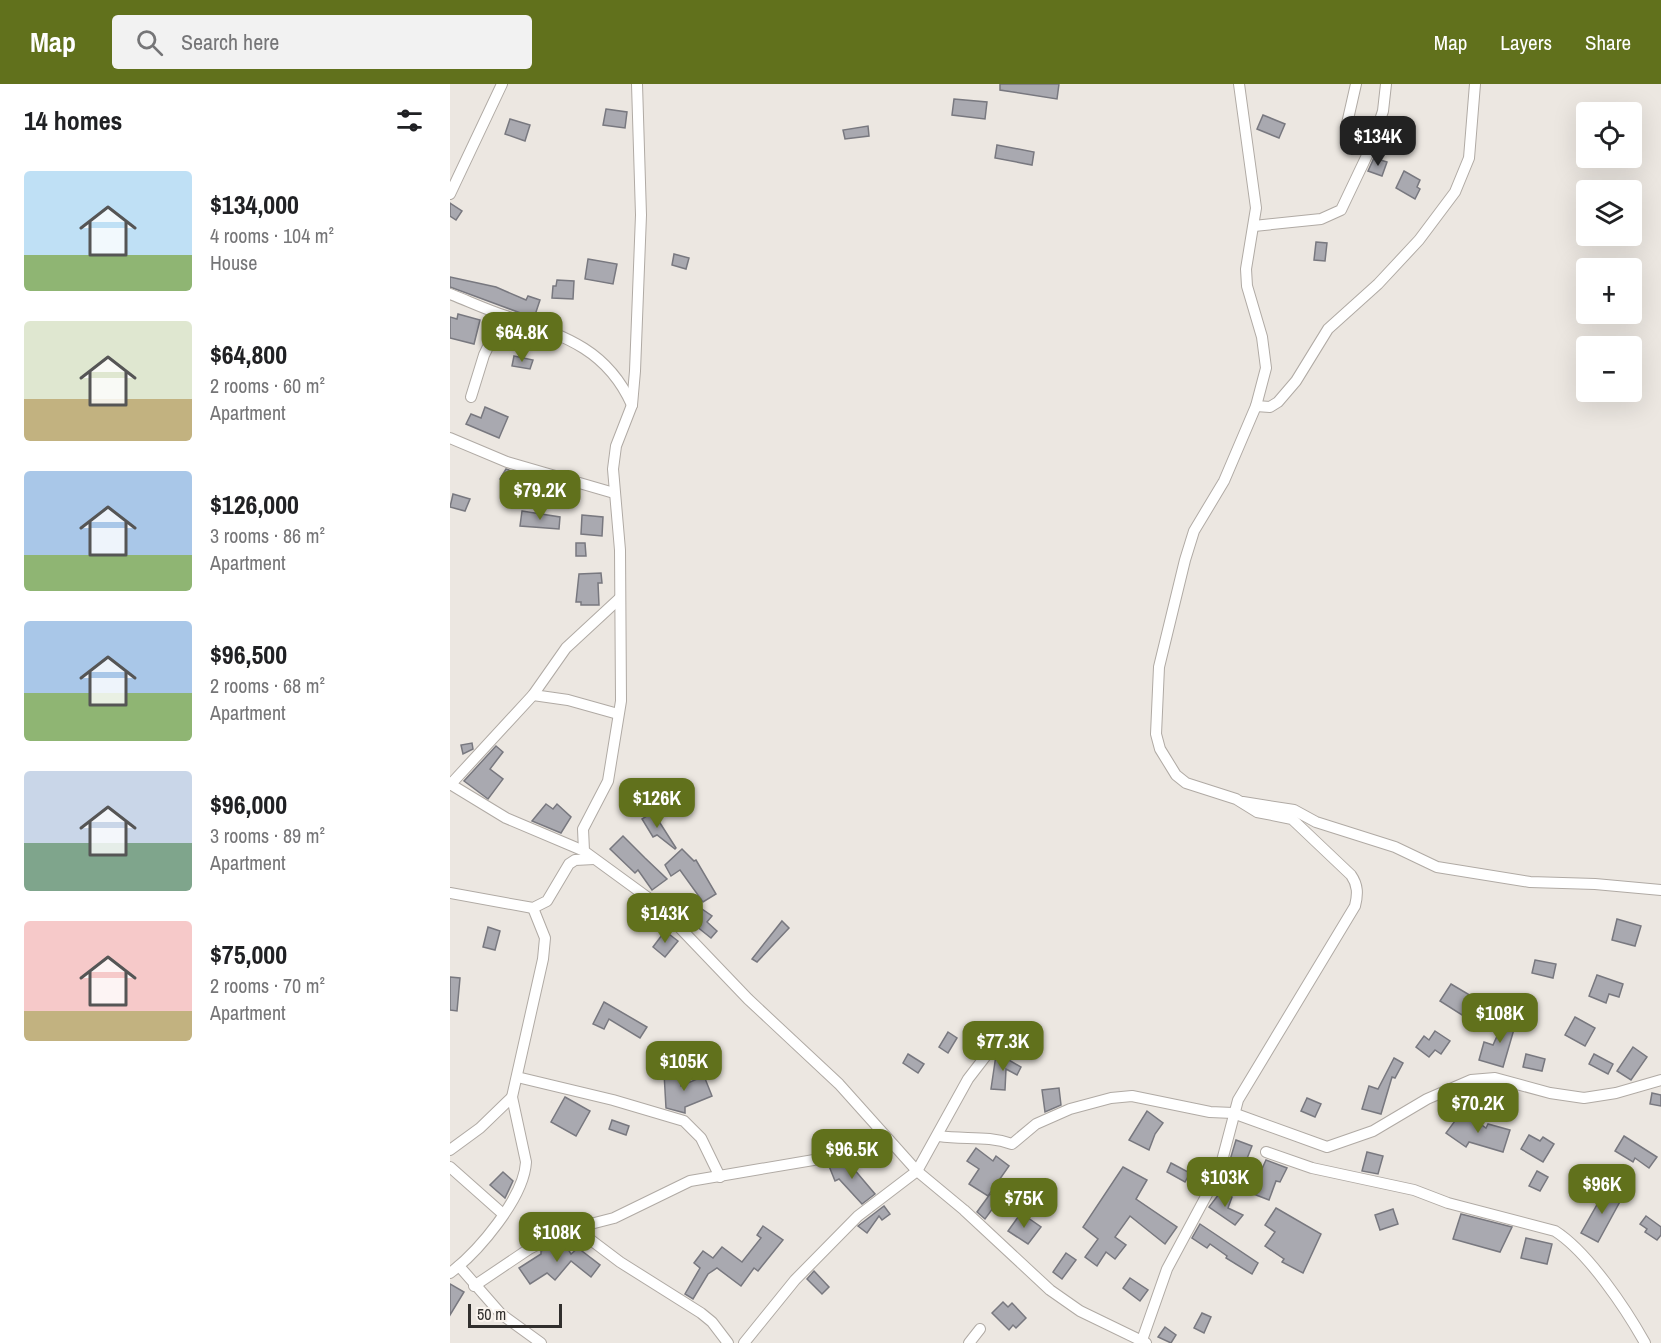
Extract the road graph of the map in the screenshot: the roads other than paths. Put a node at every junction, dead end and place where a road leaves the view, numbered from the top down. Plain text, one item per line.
1 (502, 84) edge
2 (637, 84) edge
3 (1356, 84) edge
4 (1386, 84) edge
5 (1475, 84) edge
6 (1241, 85) edge
7 (1346, 128) dead end
8 (450, 194) edge
9 (1254, 226) junction
10 (450, 294) edge
11 (503, 316) junction
12 (471, 397) dead end
13 (632, 405) junction
14 (1256, 406) junction
15 (450, 438) edge
16 (614, 493) junction
17 (621, 598) junction
18 (534, 695) junction
19 (618, 714) junction
20 (450, 785) edge
21 (1241, 802) junction
22 (584, 851) junction
23 (594, 859) junction
24 (1661, 890) edge
25 (450, 893) edge
26 (533, 909) junction
27 (1005, 1031) dead end
28 (517, 1077) junction
29 (1661, 1080) edge
30 (512, 1097) junction
31 (1233, 1113) junction
32 (939, 1136) junction
33 (888, 1140) junction
34 (450, 1150) edge
35 (1266, 1152) dead end
36 (450, 1167) edge
37 (917, 1172) junction
38 (720, 1177) junction
39 (503, 1214) junction
40 (575, 1228) junction
41 (454, 1269) edge
42 (474, 1286) junction
43 (980, 1329) dead end
44 (1143, 1342) edge
45 (541, 1343) edge
46 (728, 1343) edge
47 (744, 1343) edge
48 (969, 1343) edge
49 (1645, 1343) edge

1 - 8 street
2 - 13 street
3 - 7 street
4 - 9 street
5 - 14 street
6 - 9 street
9 - 14 street
10 - 11 street
11 - 12 street
11 - 13 street
13 - 16 street
14 - 21 street
15 - 16 street
16 - 17 street
17 - 18 street
17 - 19 street
18 - 19 street
18 - 20 street
19 - 22 street
20 - 22 street
21 - 24 street
21 - 31 street
22 - 23 street
23 - 26 street
23 - 33 street
25 - 26 street
26 - 28 street
27 - 32 street
28 - 30 street
28 - 38 street
29 - 31 street
30 - 34 street
30 - 39 street
31 - 32 street
31 - 44 street
32 - 37 street
33 - 37 street
33 - 38 street
35 - 49 street
36 - 39 street
37 - 44 street
37 - 47 street
38 - 40 street
39 - 41 street
40 - 42 street
40 - 46 street
41 - 42 street
42 - 45 street
43 - 48 street

